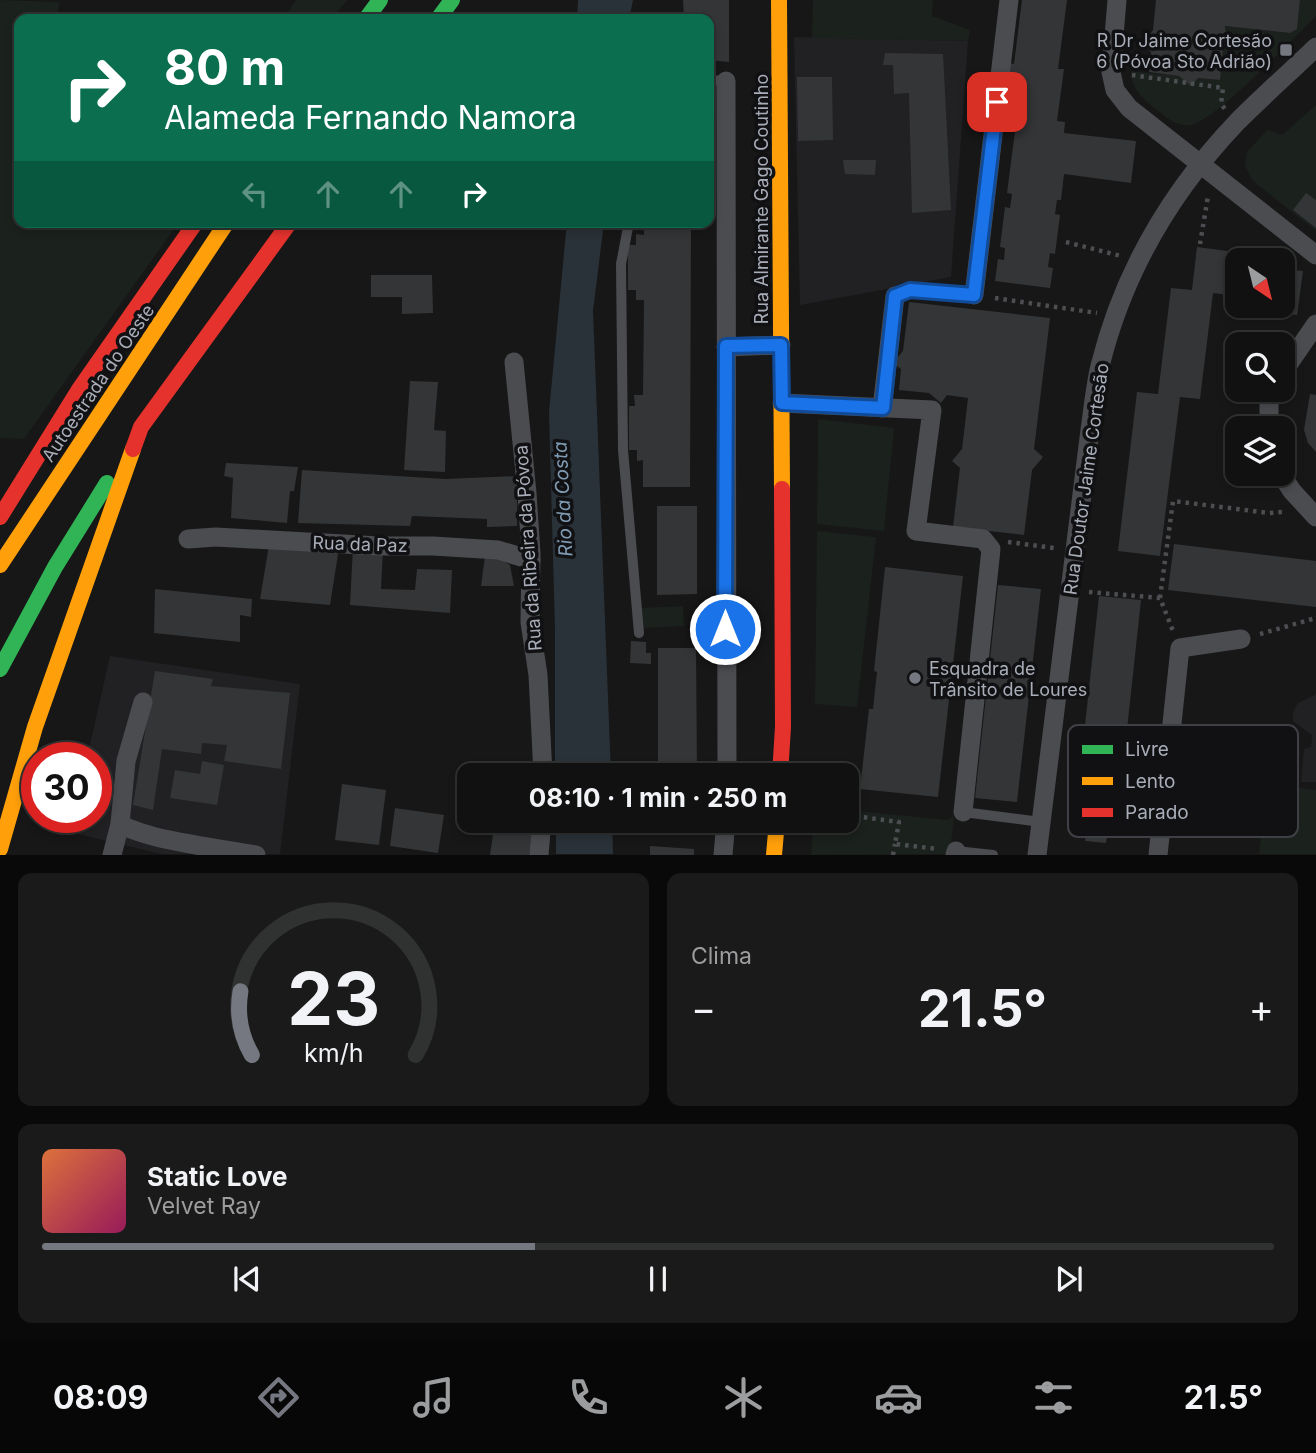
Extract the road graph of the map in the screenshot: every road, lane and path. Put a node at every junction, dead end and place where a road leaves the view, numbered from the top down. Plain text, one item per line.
1 (779, 0) edge
2 (1009, 0) edge
3 (1117, 0) edge
4 (1316, 47) edge
5 (1111, 72) junction
6 (717, 81) edge
7 (1238, 121) junction
8 (1206, 171) junction
9 (192, 228) edge
10 (223, 228) edge
11 (286, 228) edge
12 (628, 228) edge
13 (1066, 242) dead end
14 (1200, 244) dead end
15 (1316, 255) edge
16 (1138, 260) junction
17 (974, 295) junction
18 (895, 296) joint
19 (1115, 316) junction
20 (1316, 324) edge
21 (781, 345) junction
22 (726, 346) junction
23 (1295, 355) edge
24 (514, 362) dead end
25 (782, 403) junction
26 (883, 408) junction
27 (141, 427) junction
28 (1291, 486) edge
29 (1312, 513) edge
30 (0, 517) edge
31 (188, 539) dead end
32 (987, 544) junction
33 (1076, 551) junction
34 (531, 560) junction
35 (0, 565) edge
36 (1070, 590) junction
37 (1160, 598) junction
38 (1316, 618) edge
39 (639, 633) dead end
40 (1241, 639) joint
41 (1180, 648) junction
42 (0, 669) edge
43 (143, 702) dead end
44 (1172, 725) edge
45 (542, 763) edge
46 (727, 763) edge
47 (781, 763) edge
48 (963, 812) joint
49 (859, 817) edge
50 (1041, 822) junction
51 (120, 824) junction
52 (541, 833) edge
53 (725, 833) edge
54 (776, 833) edge
55 (1160, 837) edge
56 (895, 844) junction
57 (0, 849) edge
58 (956, 853) edge
59 (113, 855) edge
60 (256, 855) edge
61 (539, 855) edge
62 (723, 855) edge
63 (774, 855) edge
64 (893, 855) edge
65 (993, 855) edge
66 (1037, 855) edge
67 (1158, 855) edge

1 - 21 main road, Rua Almirante Gago Coutinho
2 - 17 street
3 - 5 street
4 - 7 street, Rua Doutor Jaime Cortesão
5 - 7 path
5 - 8 street
6 - 22 street
7 - 8 street, Rua Doutor Jaime Cortesão
8 - 14 path
8 - 15 street
8 - 16 street, Rua Doutor Jaime Cortesão
9 - 30 main road
10 - 35 main road, Autoestrada do Oeste
11 - 27 main road
12 - 39 lane
13 - 16 path
16 - 19 street, Rua Doutor Jaime Cortesão
17 - 18 lane
17 - 19 path
18 - 26 street
19 - 33 street, Rua Doutor Jaime Cortesão
20 - 23 street
21 - 22 street
21 - 25 main road, Rua Almirante Gago Coutinho
22 - 46 street
24 - 34 street, Rua da Ribeira da Póvoa
25 - 26 street
25 - 47 main road, Rua Almirante Gago Coutinho
26 - 32 street
27 - 42 main road
27 - 57 main road
28 - 29 street
29 - 37 path
31 - 34 street, Rua da Paz
32 - 33 path
32 - 48 street
33 - 36 street, Rua Doutor Jaime Cortesão
34 - 45 street, Rua da Ribeira da Póvoa
36 - 37 path
36 - 50 street, Rua Doutor Jaime Cortesão
37 - 41 path
38 - 40 path
40 - 41 street
41 - 44 street
43 - 51 street
48 - 50 lane
49 - 56 path
50 - 66 street, Rua Doutor Jaime Cortesão
51 - 59 street
51 - 60 street
52 - 61 street
53 - 62 street
54 - 63 main road
55 - 67 street
56 - 58 path
56 - 64 path
58 - 65 lane

